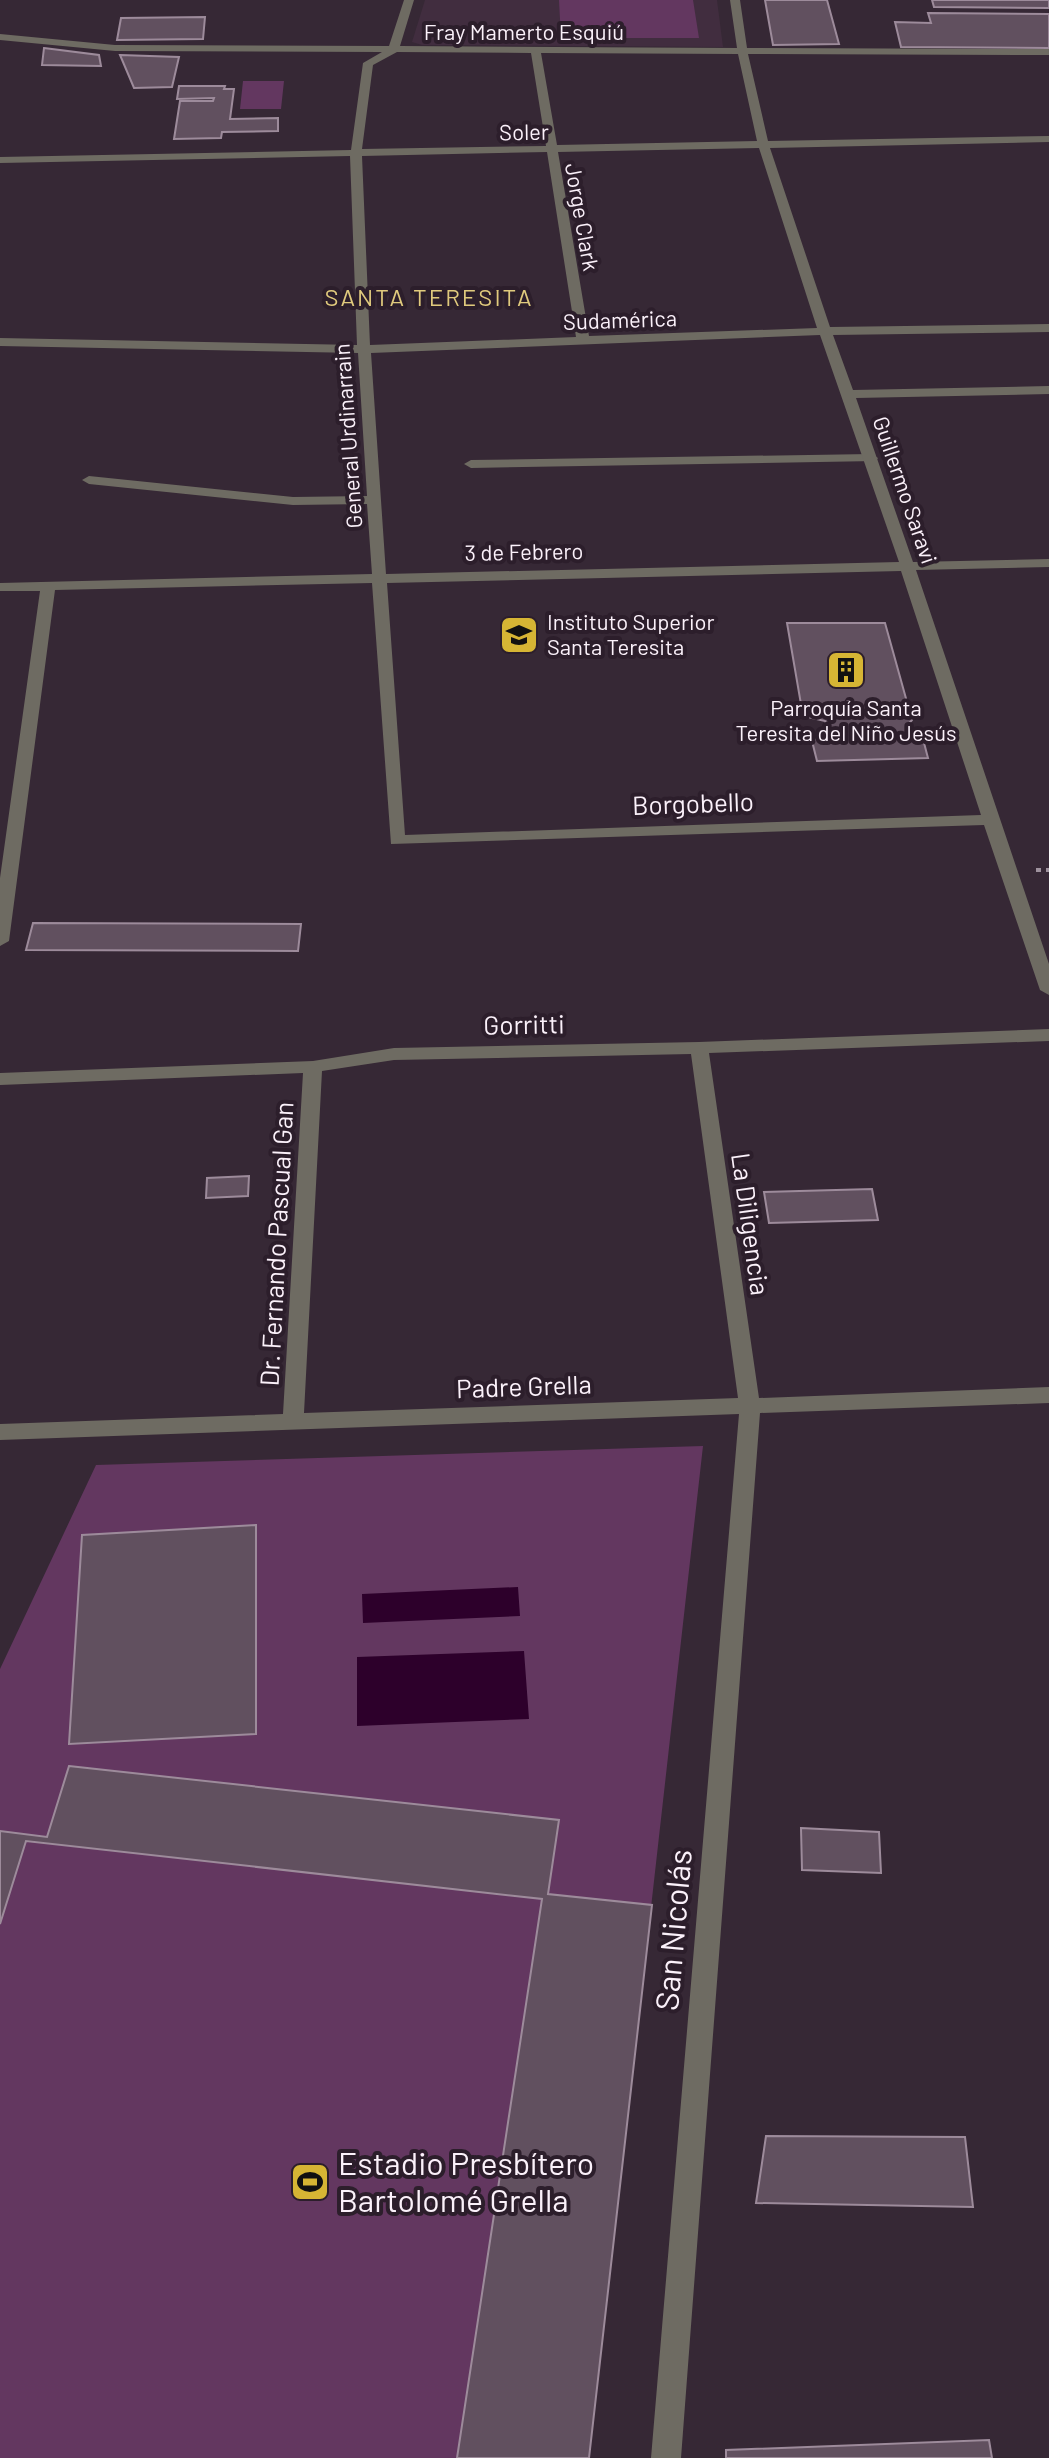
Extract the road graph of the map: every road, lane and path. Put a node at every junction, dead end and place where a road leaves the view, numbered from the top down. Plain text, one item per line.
1 (409, 0) edge
2 (735, 0) edge
3 (0, 37) edge
4 (393, 51) junction
5 (536, 52) junction
6 (740, 52) junction
7 (1049, 52) edge
8 (1049, 139) edge
9 (761, 147) junction
10 (550, 151) junction
11 (356, 153) junction
12 (0, 160) edge
13 (1049, 328) edge
14 (827, 331) junction
15 (583, 341) junction
16 (0, 342) edge
17 (364, 349) junction
18 (1049, 390) edge
19 (849, 394) junction
20 (871, 458) junction
21 (471, 464) dead end
22 (89, 480) dead end
23 (375, 500) junction
24 (1049, 563) edge
25 (908, 567) junction
26 (380, 577) junction
27 (48, 586) junction
28 (0, 587) edge
29 (991, 820) junction
30 (397, 840) joint
31 (0, 941) edge
32 (1049, 990) edge
33 (1049, 1035) edge
34 (699, 1048) junction
35 (313, 1067) junction
36 (0, 1079) edge
37 (1049, 1395) edge
38 (750, 1407) junction
39 (293, 1424) junction
40 (0, 1432) edge
41 (666, 2458) edge

1 - 4 street
2 - 6 street, Guillermo Saravi
3 - 4 street, Fray Mamerto Esquiú
4 - 5 street, Fray Mamerto Esquiú
4 - 11 street, General Urdinarrain
5 - 6 street, Fray Mamerto Esquiú
5 - 10 street, Jorge Clark
6 - 7 street, Fray Mamerto Esquiú
6 - 9 street, Guillermo Saravi
8 - 9 street, Soler
9 - 10 street, Soler
9 - 14 street, Guillermo Saravi
10 - 11 street, Soler
10 - 15 street, Jorge Clark
11 - 12 street, Soler
11 - 17 street, General Urdinarrain
13 - 14 street, Sudamérica
14 - 15 street, Sudamérica
14 - 19 street, Guillermo Saravi
15 - 17 street, Sudamérica
16 - 17 street, Sudamérica
17 - 23 street, General Urdinarrain
18 - 19 street
19 - 20 street, Guillermo Saravi
20 - 21 street
20 - 25 street, Guillermo Saravi
22 - 23 street
23 - 26 street, General Urdinarrain
24 - 25 street, 3 de Febrero
25 - 26 street, 3 de Febrero
25 - 29 street, Guillermo Saravi
26 - 27 street, 3 de Febrero
26 - 30 street, General Urdinarrain
27 - 28 street, 3 de Febrero
27 - 31 street
29 - 30 street, Borgobello
29 - 32 street, Guillermo Saravi
33 - 34 street, Gorritti
34 - 35 street, Gorritti
34 - 38 street, La Diligencia
35 - 36 street, Gorritti
35 - 39 street, Dr. Fernando Pascual Gan
37 - 38 street, Padre Grella
38 - 39 street, Padre Grella
38 - 41 street, San Nicolás
39 - 40 street, Padre Grella

